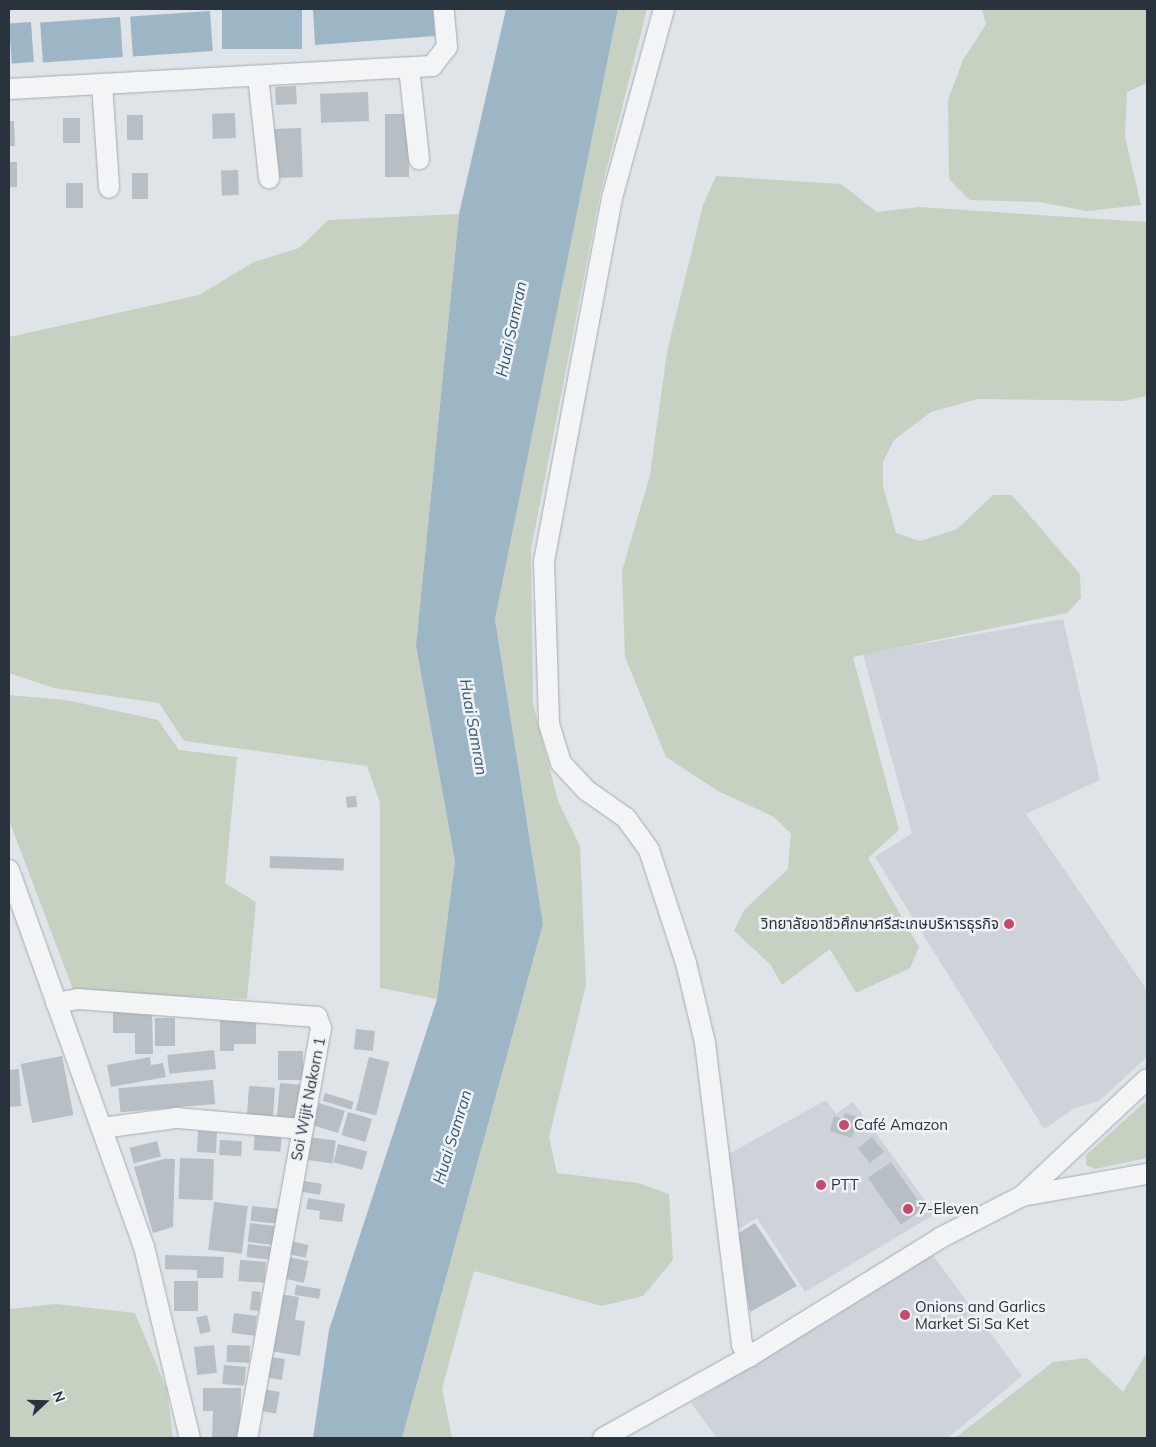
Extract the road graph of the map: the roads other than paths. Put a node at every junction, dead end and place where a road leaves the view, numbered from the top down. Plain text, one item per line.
1 (444, 9) edge
2 (664, 9) edge
3 (409, 68) junction
4 (258, 76) junction
5 (102, 84) junction
6 (9, 89) edge
7 (419, 159) dead end
8 (269, 178) dead end
9 (109, 188) dead end
10 (9, 870) edge
11 (56, 1003) junction
12 (1147, 1079) edge
13 (102, 1128) junction
14 (302, 1129) junction
15 (1147, 1174) edge
16 (1022, 1196) junction
17 (750, 1356) junction
18 (190, 1438) edge
19 (247, 1438) edge
20 (603, 1438) edge

1 - 3 street
2 - 17 street
3 - 4 street
3 - 7 street
4 - 5 street
4 - 8 street
5 - 6 street
5 - 9 street
10 - 11 street
11 - 13 street
11 - 14 street, Soi Wijit Nakorn 1
12 - 16 street
13 - 14 street
13 - 18 street
14 - 19 street, Soi Wijit Nakorn 1
15 - 16 street
16 - 17 street
17 - 20 street

